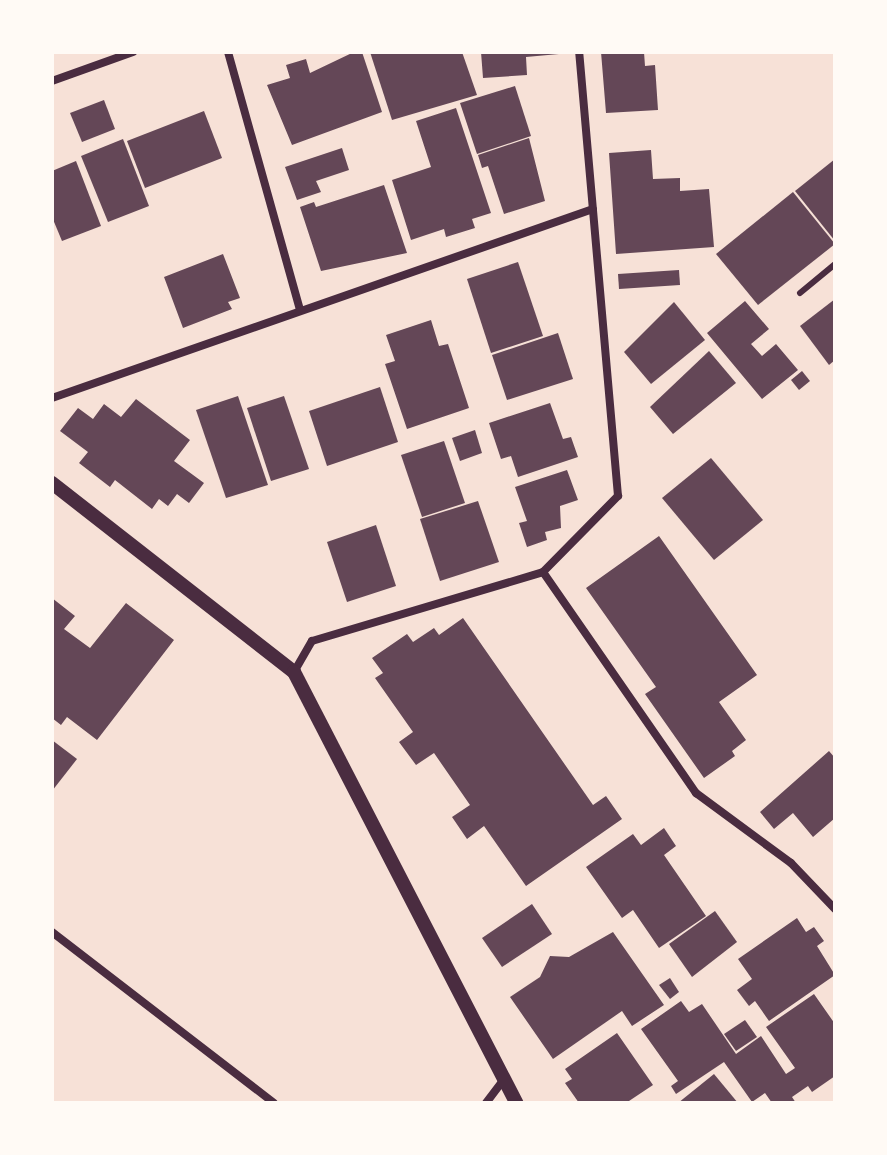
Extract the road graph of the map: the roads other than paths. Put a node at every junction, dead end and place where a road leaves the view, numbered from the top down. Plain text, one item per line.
1 (133, 52) edge
2 (228, 52) edge
3 (579, 52) edge
4 (52, 81) edge
5 (593, 209) junction
6 (835, 264) edge
7 (800, 293) dead end
8 (300, 310) junction
9 (52, 398) edge
10 (52, 483) edge
11 (543, 572) junction
12 (294, 672) junction
13 (835, 909) edge
14 (52, 932) edge
15 (504, 1079) junction
16 (274, 1103) edge
17 (486, 1103) edge
18 (516, 1103) edge

1 - 4 street
2 - 8 street
3 - 5 street
5 - 8 street
5 - 11 street
6 - 7 lane
8 - 9 street
10 - 12 street
11 - 12 street
11 - 13 street
12 - 15 street
14 - 16 street
15 - 17 street
15 - 18 street

